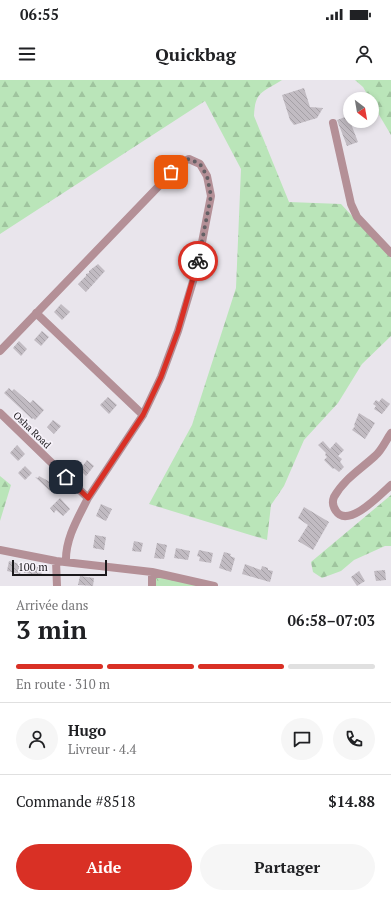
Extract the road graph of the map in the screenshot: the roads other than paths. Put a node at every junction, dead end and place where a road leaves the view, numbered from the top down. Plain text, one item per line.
1 (333, 123) dead end
2 (391, 253) edge
3 (36, 313) junction
4 (0, 350) edge
5 (0, 413) edge
6 (143, 415) junction
7 (391, 433) edge
8 (391, 485) edge
9 (88, 498) junction
10 (0, 550) edge
11 (56, 561) junction
12 (66, 562) junction
13 (152, 572) junction
14 (57, 586) edge
15 (152, 586) edge
16 (214, 586) edge

1 - 2 street
3 - 4 street
3 - 6 street
3 - 6 street
5 - 9 street, Osha Road
6 - 9 street
7 - 8 street
9 - 12 street
10 - 11 street
11 - 12 street
11 - 14 street
12 - 13 street
13 - 15 street
13 - 16 street

